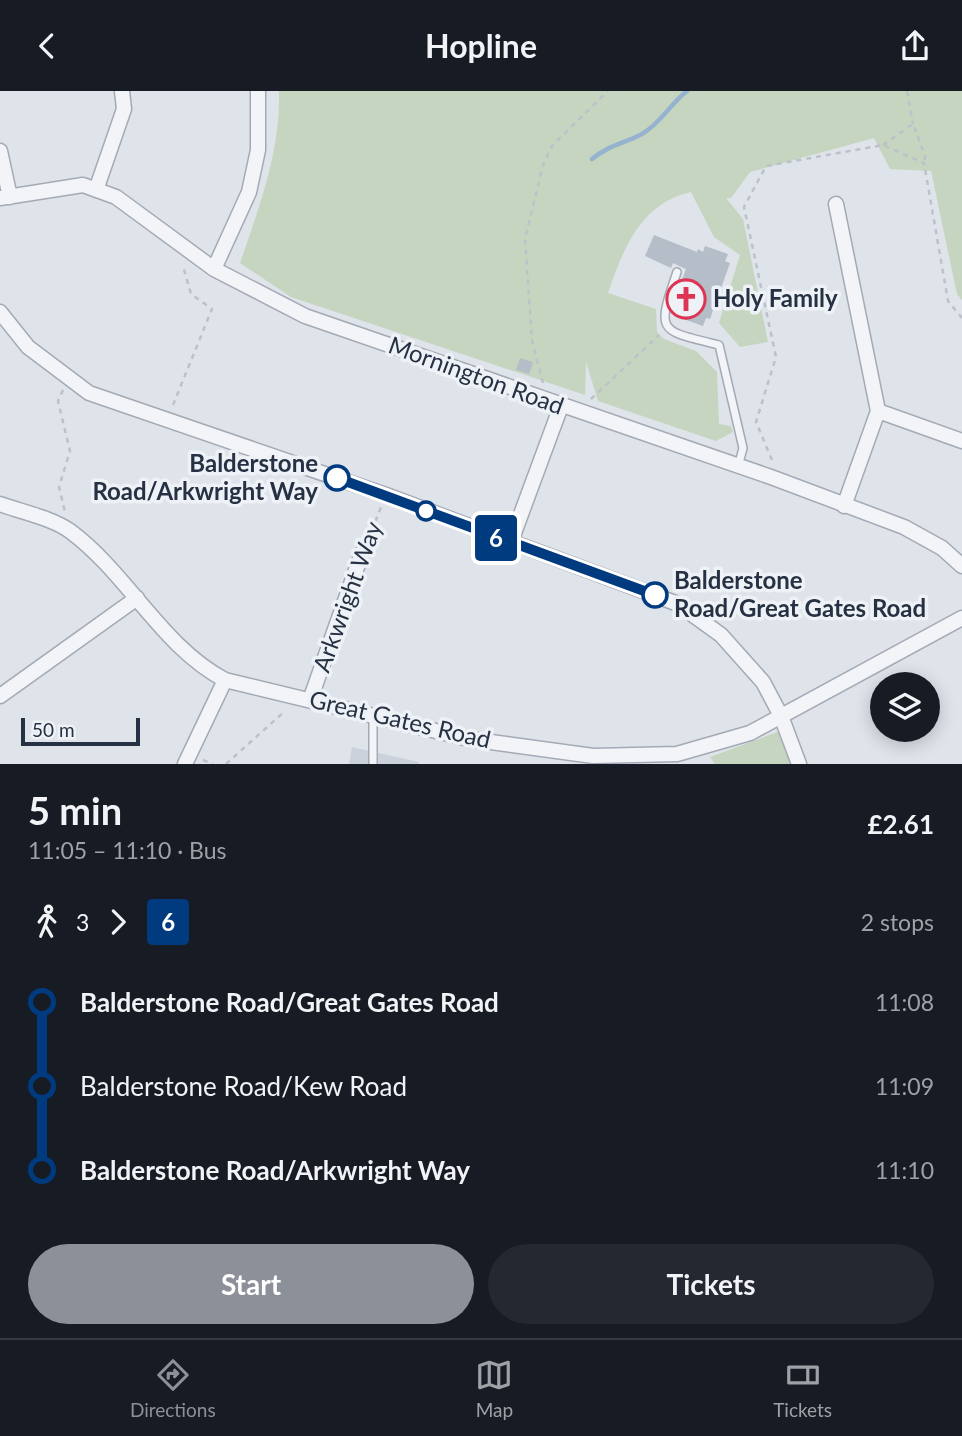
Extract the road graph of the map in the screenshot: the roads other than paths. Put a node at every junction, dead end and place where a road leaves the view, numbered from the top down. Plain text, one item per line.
1 (122, 91) edge
2 (258, 91) edge
3 (0, 151) edge
4 (96, 190) junction
5 (5, 197) edge
6 (836, 204) dead end
7 (214, 269) junction
8 (677, 272) dead end
9 (0, 311) edge
10 (561, 406) junction
11 (878, 411) junction
12 (962, 441) edge
13 (738, 467) junction
14 (0, 504) edge
15 (844, 506) junction
16 (510, 544) junction
17 (362, 553) road end
18 (962, 566) edge
19 (137, 598) junction
20 (962, 618) edge
21 (225, 680) junction
22 (0, 696) edge
23 (310, 700) junction
24 (373, 716) junction
25 (781, 716) junction
26 (185, 764) edge
27 (373, 764) edge
28 (799, 764) edge

1 - 4 street
2 - 7 street
3 - 5 street
4 - 5 street, Mornington Road
4 - 7 street, Mornington Road
6 - 11 street
7 - 10 street, Mornington Road
8 - 13 lane
9 - 16 street
10 - 13 street, Mornington Road
10 - 16 street
11 - 12 street
11 - 15 street
13 - 15 street, Mornington Road
14 - 19 street, Great Gates Road
15 - 18 street, Mornington Road
16 - 25 street
17 - 23 street, Arkwright Way
19 - 21 street, Great Gates Road
19 - 22 street
20 - 25 street, Great Gates Road
21 - 23 street, Great Gates Road
21 - 26 street
23 - 24 street, Great Gates Road
24 - 25 street, Great Gates Road
24 - 27 lane
25 - 28 street

